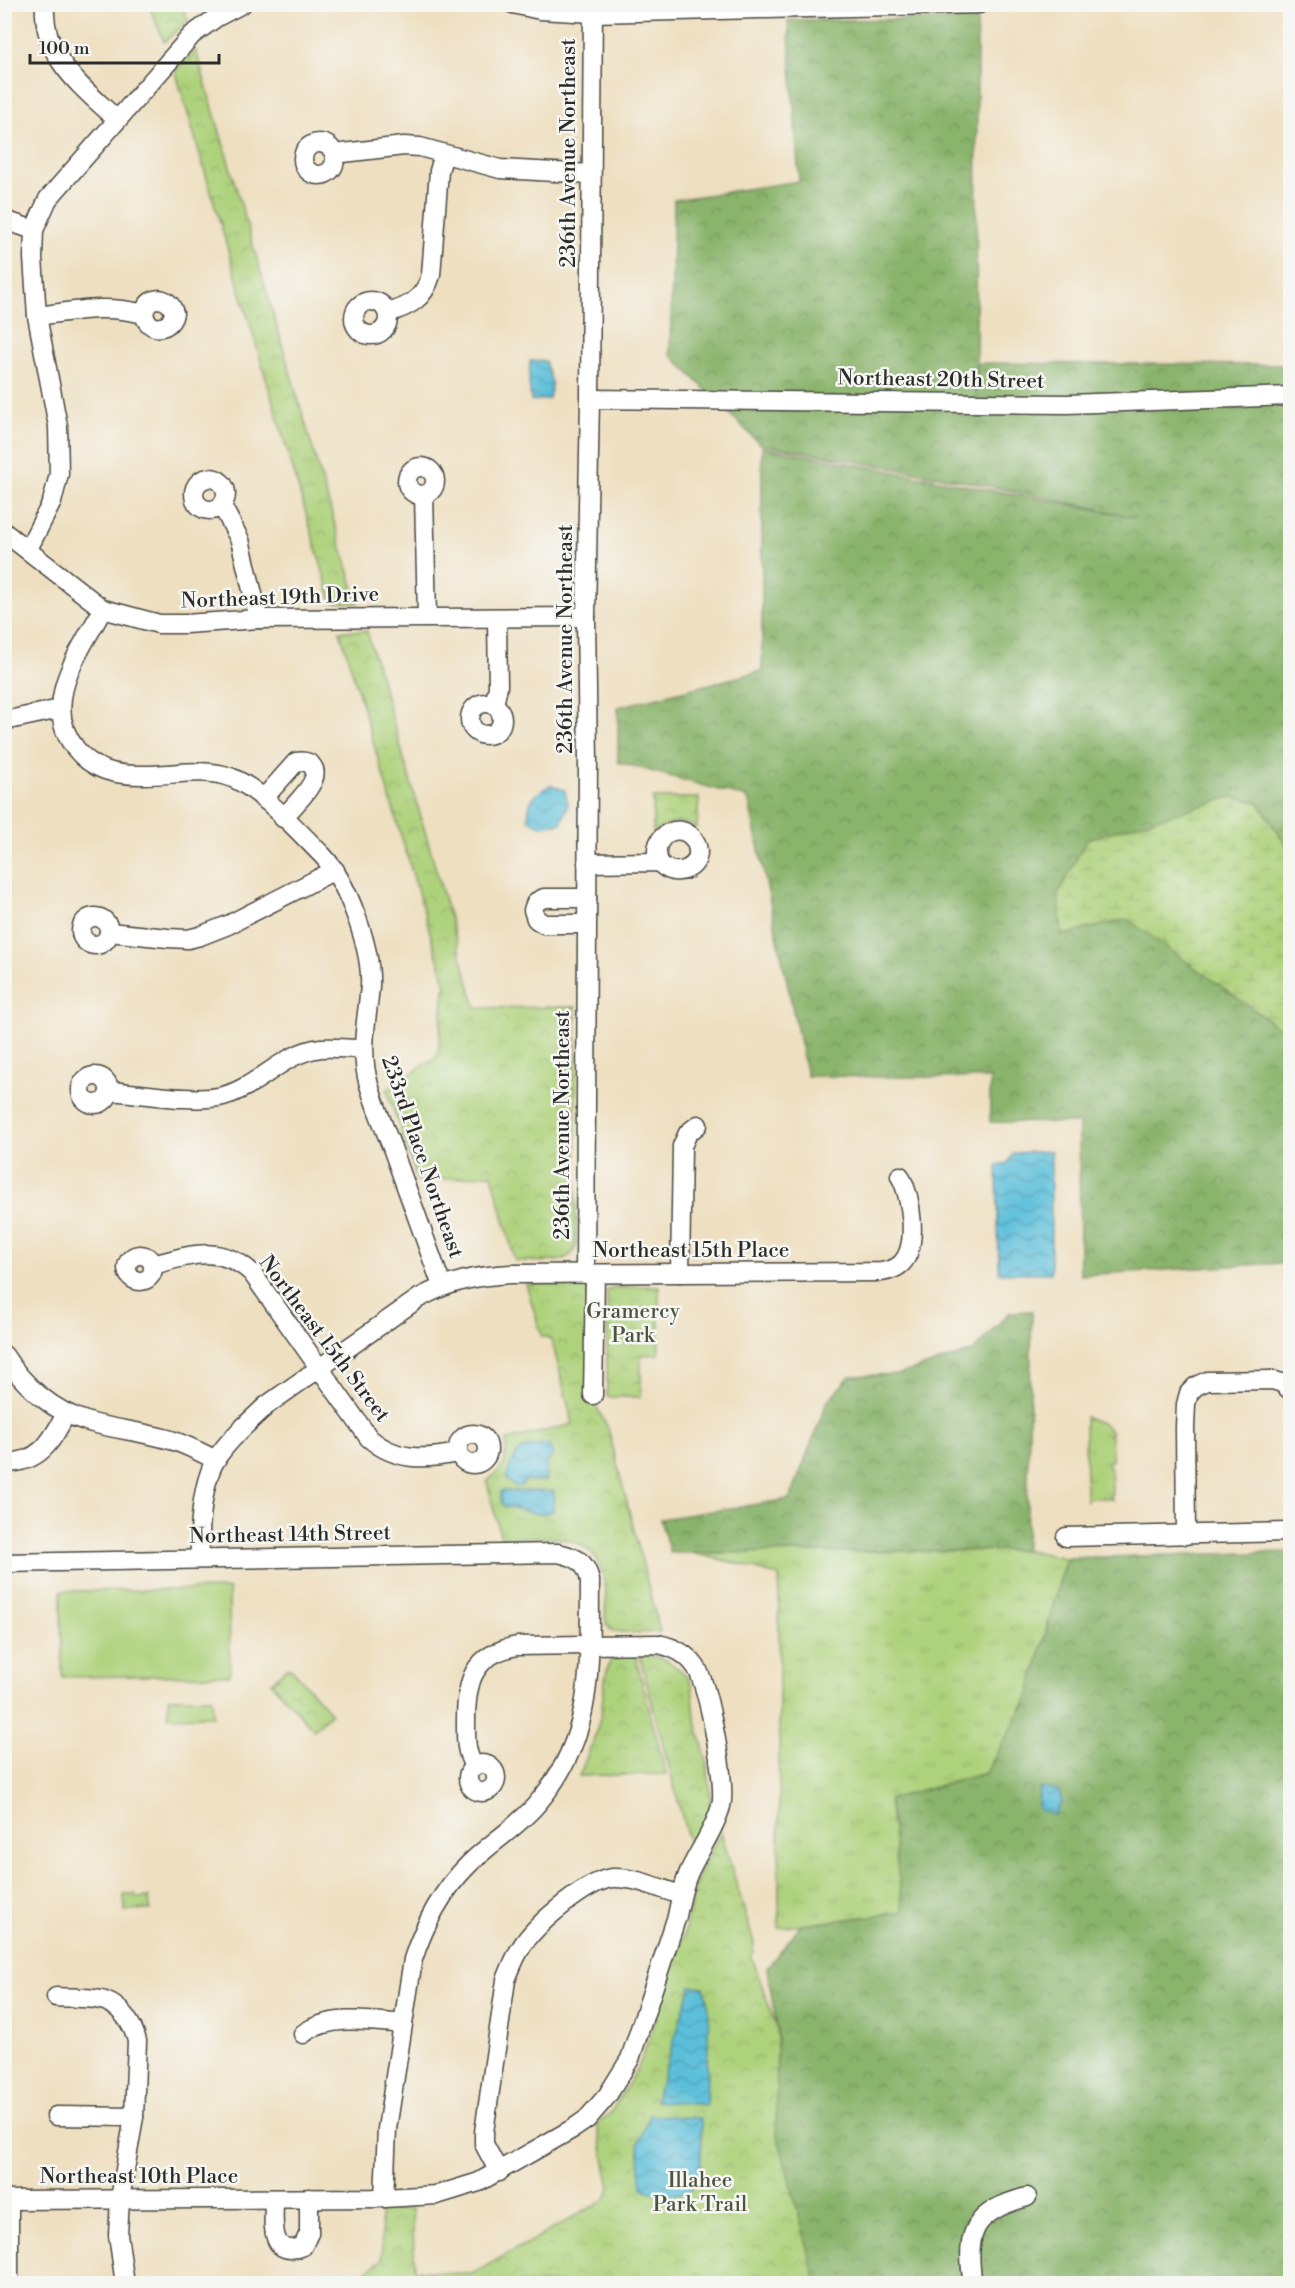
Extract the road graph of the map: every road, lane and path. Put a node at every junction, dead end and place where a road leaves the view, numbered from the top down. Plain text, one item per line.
1 (45, 4) edge
2 (242, 4) edge
3 (513, 4) edge
4 (979, 4) edge
5 (963, 5) edge
6 (777, 7) edge
7 (593, 9) edge
8 (117, 120) junction
9 (444, 153) junction
10 (334, 154) dead end
11 (591, 174) junction
12 (4, 220) edge
13 (34, 230) junction
14 (144, 314) dead end
15 (388, 314) dead end
16 (37, 316) junction
17 (1290, 396) edge
18 (590, 399) junction
19 (424, 495) dead end
20 (222, 506) dead end
21 (4, 532) edge
22 (28, 549) junction
23 (103, 609) junction
24 (427, 617) junction
25 (586, 617) junction
26 (497, 618) junction
27 (259, 619) junction
28 (494, 705) dead end
29 (60, 709) junction
30 (4, 721) edge
31 (263, 799) junction
32 (283, 818) junction
33 (659, 862) dead end
34 (587, 863) junction
35 (335, 870) junction
36 (586, 898) junction
37 (586, 924) junction
38 (109, 932) dead end
39 (363, 1049) junction
40 (109, 1091) dead end
41 (698, 1125) dead end
42 (900, 1176) dead end
43 (153, 1265) dead end
44 (680, 1273) junction
45 (590, 1274) junction
46 (442, 1286) junction
47 (4, 1355) edge
48 (319, 1369) junction
49 (1290, 1390) edge
50 (593, 1395) dead end
51 (66, 1414) junction
52 (458, 1453) dead end
53 (216, 1460) junction
54 (4, 1464) edge
55 (1290, 1533) edge
56 (1186, 1534) junction
57 (1066, 1537) dead end
58 (200, 1559) junction
59 (4, 1563) edge
60 (590, 1644) junction
61 (474, 1766) dead end
62 (681, 1895) junction
63 (56, 1997) dead end
64 (403, 2024) junction
65 (303, 2034) dead end
66 (56, 2116) dead end
67 (134, 2118) junction
68 (499, 2172) junction
69 (1027, 2197) dead end
70 (309, 2198) junction
71 (384, 2198) junction
72 (120, 2199) junction
73 (274, 2199) junction
74 (7, 2200) edge
75 (9, 2283) edge
76 (125, 2283) edge
77 (973, 2283) edge

1 - 8 street
2 - 8 street
3 - 7 street
4 - 5 street
5 - 6 street
6 - 7 street
7 - 11 street, 236th Avenue Northeast
8 - 13 street
9 - 10 street
9 - 11 street
9 - 15 street
11 - 18 street, 236th Avenue Northeast
12 - 13 street
13 - 16 street
14 - 16 street
16 - 22 street
17 - 18 street, Northeast 20th Street
18 - 25 street, 236th Avenue Northeast
19 - 24 street
20 - 27 street
21 - 22 street, Northeast 19th Drive
22 - 23 street, Northeast 19th Drive
23 - 27 street, Northeast 19th Drive
23 - 29 street, 233rd Place Northeast
24 - 26 street, Northeast 19th Drive
24 - 27 street, Northeast 19th Drive
25 - 26 street, Northeast 19th Drive
25 - 34 street, 236th Avenue Northeast
26 - 28 street
29 - 30 street
29 - 31 street, 233rd Place Northeast
31 - 32 street, 233rd Place Northeast
31 - 32 street
32 - 35 street, 233rd Place Northeast
33 - 34 street
34 - 36 street, 236th Avenue Northeast
35 - 38 street
35 - 39 street, 233rd Place Northeast
36 - 37 street, 236th Avenue Northeast
36 - 37 street
37 - 45 street, 236th Avenue Northeast
39 - 40 street
39 - 46 street, 233rd Place Northeast
41 - 44 street
42 - 44 street, Northeast 15th Place
43 - 48 street, Northeast 15th Street
44 - 45 street, Northeast 15th Place
45 - 46 street, Northeast 15th Place
45 - 50 street, 236th Avenue Northeast
46 - 48 street, Northeast 15th Place
47 - 51 street
48 - 52 street, Northeast 15th Street
48 - 53 street, Northeast 15th Place
49 - 56 street
51 - 53 street
51 - 54 street
53 - 58 street
55 - 56 street
56 - 57 street
58 - 59 street, Northeast 14th Street
58 - 60 street, Northeast 14th Street
60 - 61 street
60 - 62 street, Northeast 10th Place
60 - 64 street
62 - 68 street, Northeast 10th Place
62 - 68 street
63 - 67 street
64 - 65 street
64 - 71 street
66 - 67 street
67 - 72 street
68 - 71 street, Northeast 10th Place
69 - 77 street
70 - 71 street, Northeast 10th Place
70 - 73 street, Northeast 10th Place
70 - 73 street
72 - 73 street, Northeast 10th Place
72 - 74 street, Northeast 10th Place
72 - 76 street
74 - 75 street

